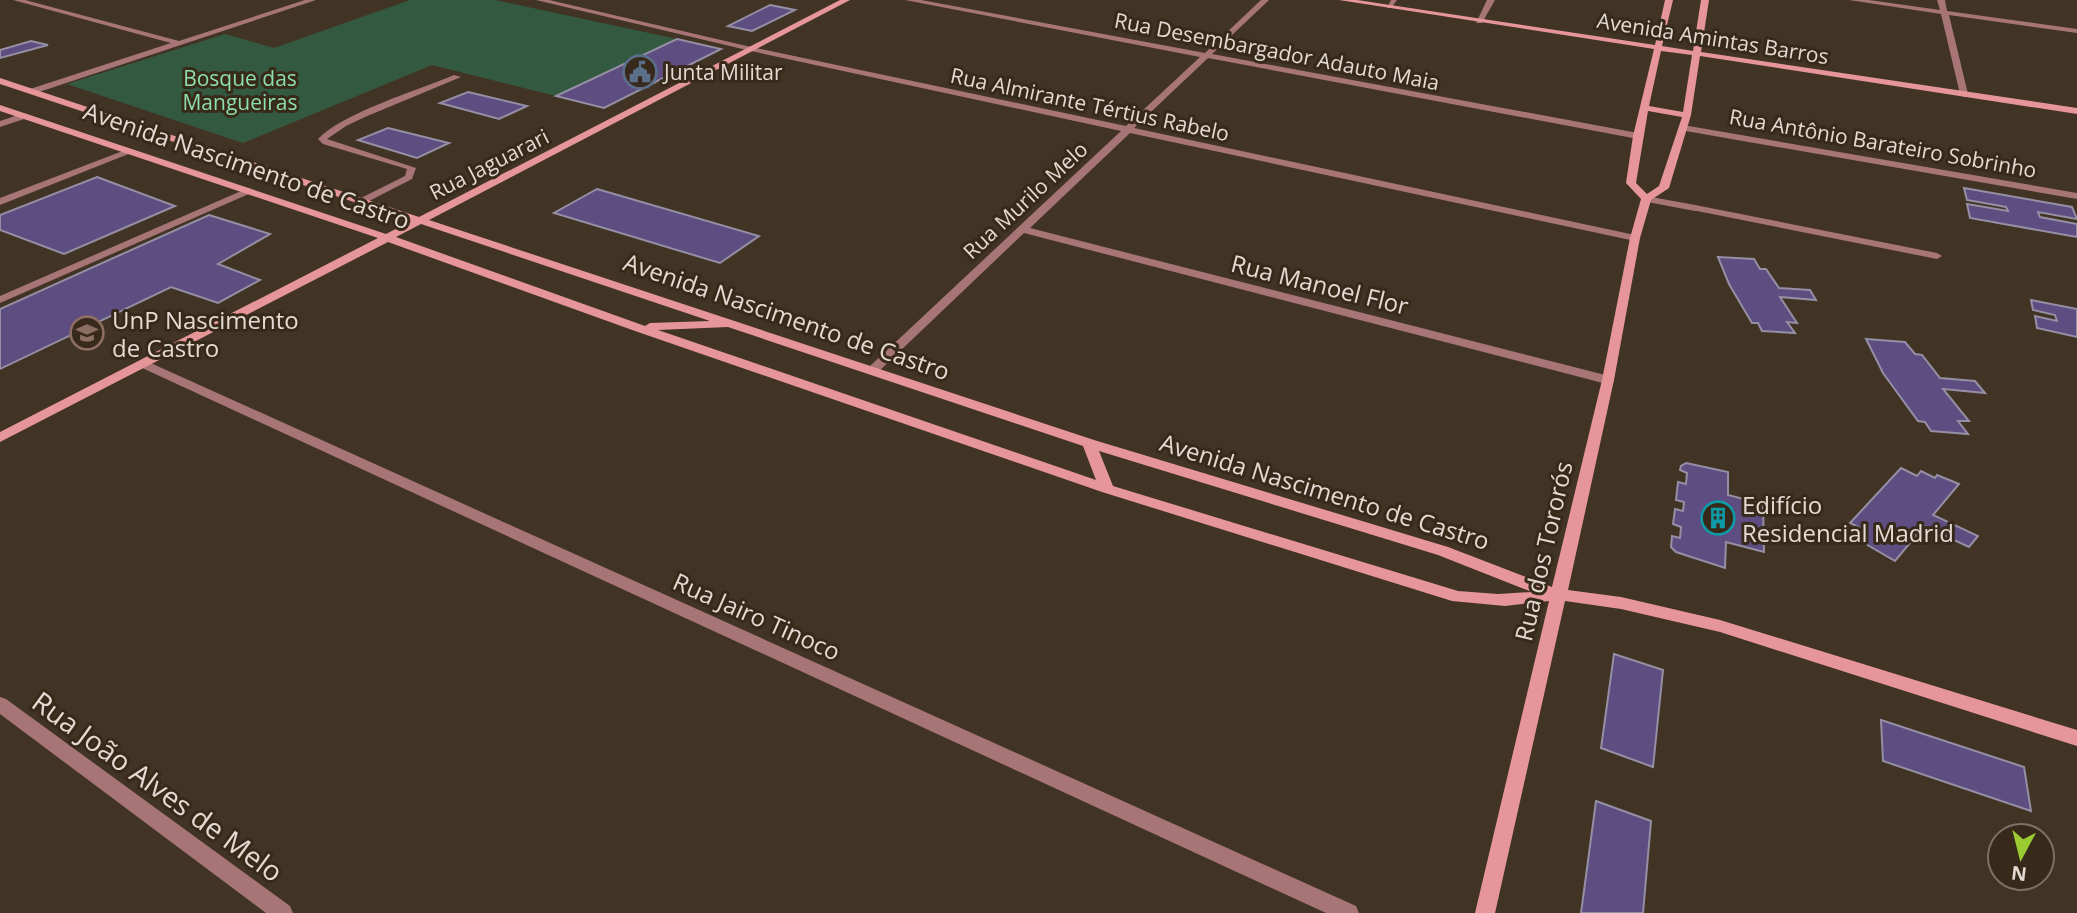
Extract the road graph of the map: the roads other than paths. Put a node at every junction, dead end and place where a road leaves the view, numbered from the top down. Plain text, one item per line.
1 (17, 0) edge
2 (273, 0) edge
3 (312, 0) edge
4 (540, 0) edge
5 (846, 0) edge
6 (909, 0) edge
7 (1265, 0) edge
8 (1343, 0) edge
9 (1491, 0) edge
10 (1669, 0) edge
11 (1705, 0) edge
12 (1853, 0) edge
13 (1941, 0) edge
14 (1391, 4) edge
15 (295, 6) junction
16 (1945, 13) junction
17 (1479, 21) junction
18 (2077, 31) edge
19 (179, 43) junction
20 (1660, 47) junction
21 (751, 49) junction
22 (1698, 53) junction
23 (1205, 56) junction
24 (457, 77) dead end
25 (0, 81) edge
26 (33, 91) junction
27 (1964, 94) junction
28 (0, 108) edge
29 (1646, 108) junction
30 (2077, 111) edge
31 (1687, 115) junction
32 (24, 116) junction
33 (0, 124) edge
34 (1683, 128) junction
35 (1127, 130) junction
36 (1637, 136) junction
37 (204, 148) junction
38 (131, 151) junction
39 (190, 171) junction
40 (248, 191) junction
41 (2077, 197) edge
42 (1646, 199) junction
43 (364, 200) junction
44 (0, 202) edge
45 (1695, 208) joint
46 (423, 220) junction
47 (1022, 229) junction
48 (388, 238) junction
49 (1635, 239) junction
50 (1937, 256) dead end
51 (0, 300) edge
52 (736, 324) junction
53 (639, 328) junction
54 (144, 364) junction
55 (873, 370) junction
56 (1608, 380) junction
57 (0, 438) edge
58 (1089, 443) junction
59 (1107, 489) junction
60 (1558, 595) junction
61 (0, 704) edge
62 (2077, 738) edge
63 (283, 913) edge
64 (1349, 913) edge
65 (1485, 913) edge

1 - 19 street
2 - 15 street
3 - 15 street
4 - 21 street, Rua Almirante Tértius Rabelo
5 - 21 main road, Rua Jaguarari
6 - 23 street, Rua Desembargador Adauto Maia
7 - 23 street, Rua Murilo Melo
8 - 14 main road, Avenida Amintas Barros
9 - 17 street
10 - 20 main road
11 - 22 main road, Rua dos Tororós
12 - 16 street
13 - 16 street
14 - 17 main road, Avenida Amintas Barros
15 - 19 street
16 - 18 street
16 - 27 street
17 - 20 main road, Avenida Amintas Barros
19 - 26 street
20 - 22 main road, Avenida Amintas Barros
20 - 29 main road
21 - 35 street, Rua Almirante Tértius Rabelo
21 - 46 main road, Rua Jaguarari
22 - 27 main road, Avenida Amintas Barros
22 - 31 main road, Rua dos Tororós
23 - 35 street, Rua Murilo Melo
23 - 36 street, Rua Desembargador Adauto Maia
24 - 43 lane
25 - 26 main road, Avenida Nascimento de Castro
26 - 37 main road, Avenida Nascimento de Castro
27 - 30 main road, Avenida Amintas Barros
28 - 32 main road, Avenida Nascimento de Castro
29 - 31 main road
29 - 36 main road
31 - 34 main road, Rua dos Tororós
32 - 33 street
32 - 38 main road, Avenida Nascimento de Castro
34 - 41 street, Rua Antônio Barateiro Sobrinho
34 - 42 main road, Rua dos Tororós
35 - 47 street, Rua Murilo Melo
35 - 49 street, Rua Almirante Tértius Rabelo
36 - 42 main road
37 - 39 main road
37 - 43 main road, Avenida Nascimento de Castro
38 - 39 main road, Avenida Nascimento de Castro
38 - 44 street
39 - 40 main road, Avenida Nascimento de Castro
40 - 48 main road, Avenida Nascimento de Castro
40 - 51 lane
42 - 45 street
42 - 49 main road, Rua dos Tororós
43 - 46 main road, Avenida Nascimento de Castro
45 - 50 lane
46 - 48 main road, Rua Jaguarari
46 - 52 main road, Avenida Nascimento de Castro
47 - 55 street, Rua Murilo Melo
47 - 56 street, Rua Manoel Flor
48 - 53 main road, Avenida Nascimento de Castro
48 - 54 main road, Rua Jaguarari
49 - 56 main road, Rua dos Tororós
52 - 53 main road
52 - 55 main road, Avenida Nascimento de Castro
53 - 59 main road, Avenida Nascimento de Castro
54 - 57 main road, Rua Jaguarari
54 - 64 street, Rua Jairo Tinoco
55 - 58 main road, Avenida Nascimento de Castro
56 - 60 main road, Rua dos Tororós
58 - 59 main road
58 - 60 main road, Avenida Nascimento de Castro
59 - 60 main road, Avenida Nascimento de Castro
60 - 62 main road, Avenida Nascimento de Castro
60 - 65 main road, Rua dos Tororós
61 - 63 street, Rua João Alves de Melo

